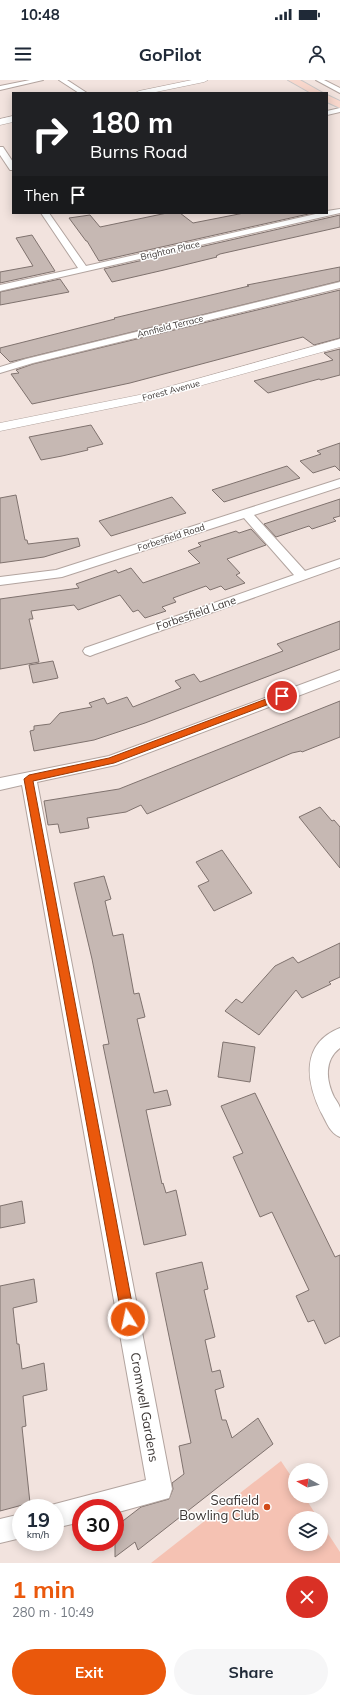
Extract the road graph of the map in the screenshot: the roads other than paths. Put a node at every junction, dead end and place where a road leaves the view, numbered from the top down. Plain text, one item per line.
1 (40, 80) edge
2 (62, 80) edge
3 (204, 80) edge
4 (293, 80) edge
5 (319, 80) edge
6 (0, 88) edge
7 (340, 91) edge
8 (82, 92) edge
9 (144, 92) edge
10 (316, 92) edge
11 (336, 103) edge
12 (328, 112) edge
13 (12, 119) edge
14 (0, 122) edge
15 (0, 149) edge
16 (12, 167) edge
17 (340, 211) edge
18 (46, 214) edge
19 (327, 214) edge
20 (328, 214) edge
21 (84, 269) junction
22 (340, 285) edge
23 (0, 288) edge
24 (340, 343) edge
25 (0, 370) edge
26 (0, 427) edge
27 (340, 482) edge
28 (246, 513) junction
29 (340, 563) edge
30 (302, 576) junction
31 (0, 581) edge
32 (90, 651) dead end
33 (340, 675) edge
34 (29, 779) junction
35 (0, 784) edge
36 (340, 1036) edge
37 (340, 1127) edge
38 (122, 1499) edge
39 (12, 1528) edge
40 (0, 1531) edge

1 - 6 street
2 - 8 street
3 - 9 street
4 - 10 main road
5 - 7 street
11 - 12 street
13 - 14 street
15 - 16 street
17 - 20 street, Brighton Place
18 - 21 street
19 - 21 street, Brighton Place
21 - 23 street, Brighton Place
22 - 25 street, Annfield Terrace
24 - 26 street, Forest Avenue
27 - 28 street, Forbesfield Road
28 - 30 street
28 - 31 street, Forbesfield Road
29 - 30 street, Forbesfield Lane
30 - 32 street, Forbesfield Lane
33 - 34 street
34 - 35 street
34 - 38 street, Cromwell Gardens
36 - 37 street
39 - 40 street

